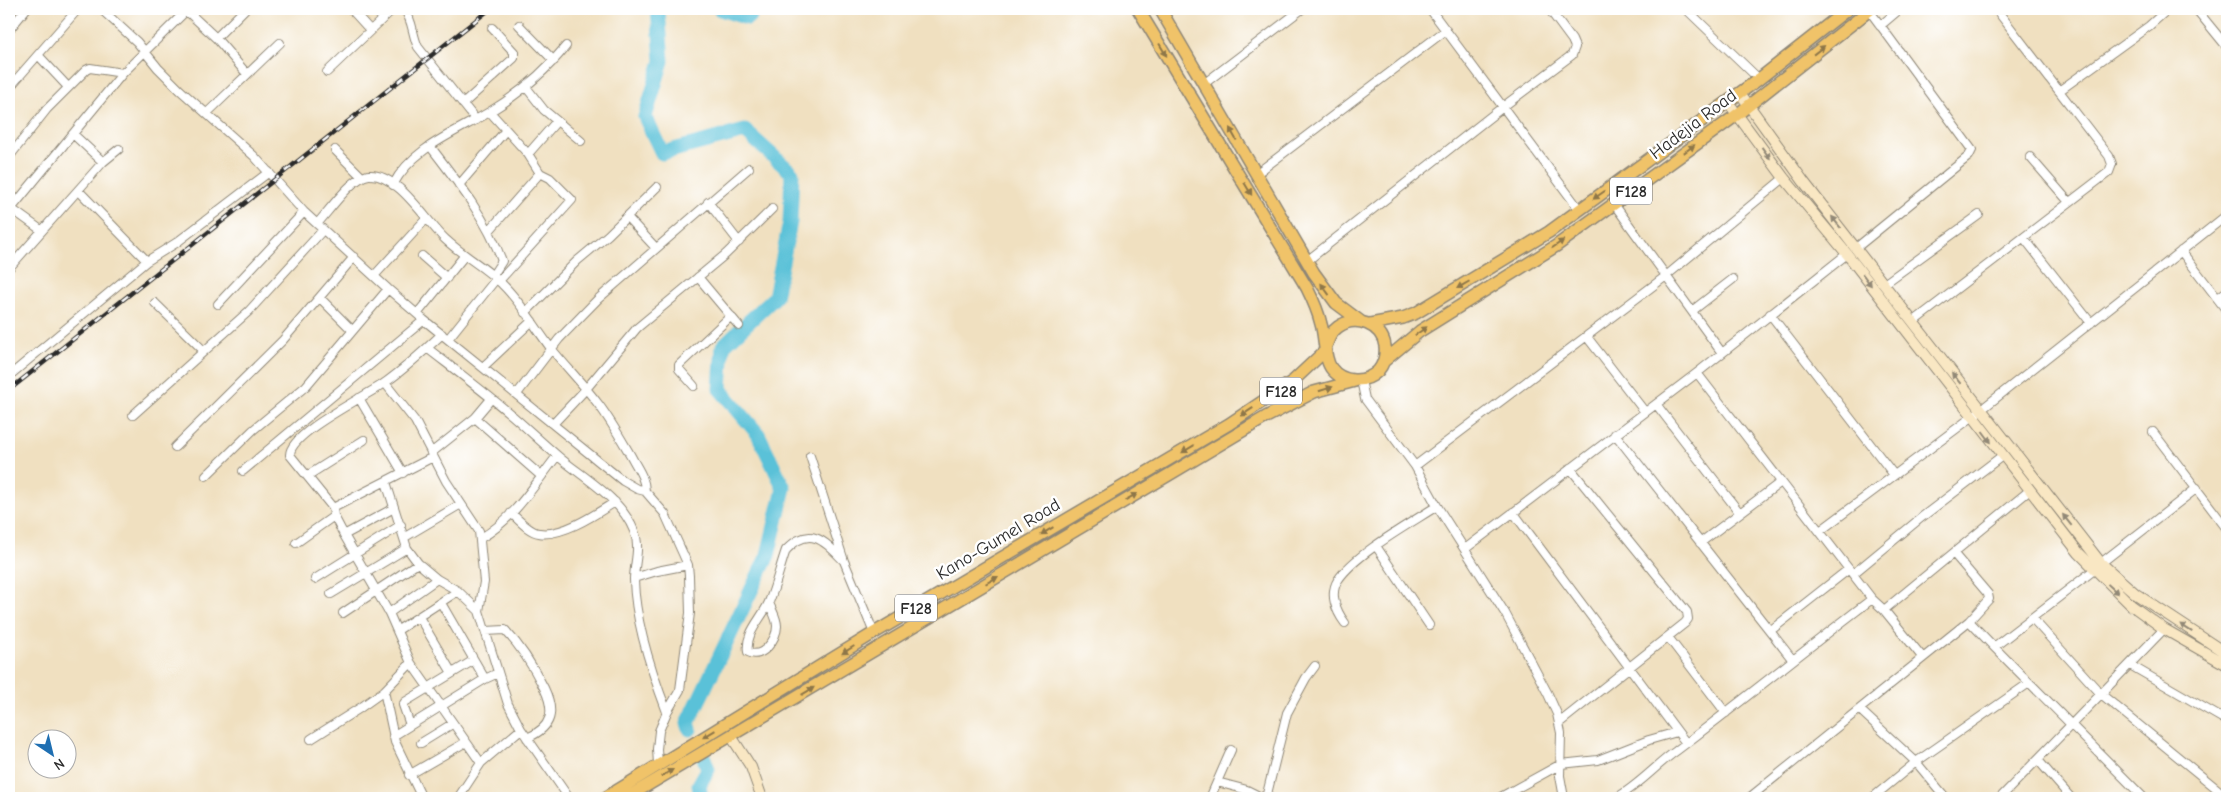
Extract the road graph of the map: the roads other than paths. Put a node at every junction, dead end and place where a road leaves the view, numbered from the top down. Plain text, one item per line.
1 (26, 9) edge
2 (78, 9) edge
3 (101, 9) edge
4 (187, 9) edge
5 (245, 9) edge
6 (351, 9) edge
7 (393, 9) edge
8 (404, 9) edge
9 (1138, 9) edge
10 (1160, 9) edge
11 (1302, 9) edge
12 (1430, 9) edge
13 (1549, 9) edge
14 (1686, 9) edge
15 (1848, 9) edge
16 (1900, 9) edge
17 (2168, 9) edge
18 (2196, 9) edge
19 (1870, 10) edge
20 (2000, 10) edge
21 (519, 25) dead end
22 (1880, 26) junction
23 (492, 28) dead end
24 (9, 30) edge
25 (370, 30) junction
26 (1446, 30) junction
27 (216, 38) junction
28 (280, 43) dead end
29 (566, 46) dead end
30 (2227, 47) edge
31 (146, 52) junction
32 (38, 55) junction
33 (554, 61) junction
34 (326, 72) dead end
35 (123, 73) junction
36 (247, 74) junction
37 (1759, 79) junction
38 (1204, 83) junction
39 (68, 87) junction
40 (526, 87) junction
41 (9, 88) edge
42 (2059, 91) junction
43 (1740, 93) junction
44 (1728, 102) junction
45 (463, 104) junction
46 (1749, 104) junction
47 (1504, 106) junction
48 (490, 112) junction
49 (207, 113) junction
50 (1738, 114) junction
51 (476, 120) junction
52 (556, 122) junction
53 (506, 130) junction
54 (73, 134) junction
55 (581, 141) dead end
56 (430, 146) junction
57 (118, 149) dead end
58 (335, 150) dead end
59 (528, 154) junction
60 (9, 157) edge
61 (2030, 157) dead end
62 (103, 162) junction
63 (748, 168) dead end
64 (269, 172) junction
65 (540, 173) junction
66 (1256, 174) junction
67 (362, 177) junction
68 (1784, 178) junction
69 (393, 185) junction
70 (459, 185) junction
71 (657, 188) dead end
72 (78, 190) junction
73 (708, 202) junction
74 (2069, 202) junction
75 (1614, 204) junction
76 (10, 208) edge
77 (1580, 208) junction
78 (772, 209) dead end
79 (304, 212) junction
80 (1979, 215) dead end
81 (2227, 215) edge
82 (627, 218) junction
83 (426, 219) junction
84 (320, 227) junction
85 (41, 230) junction
86 (489, 231) junction
87 (2024, 238) junction
88 (739, 242) junction
89 (655, 247) junction
90 (1856, 248) junction
91 (2181, 252) junction
92 (1847, 254) junction
93 (465, 255) junction
94 (422, 256) dead end
95 (354, 257) junction
96 (147, 261) junction
97 (1307, 261) junction
98 (9, 268) edge
99 (374, 276) junction
100 (1666, 276) junction
101 (698, 277) junction
102 (446, 278) junction
103 (496, 278) junction
104 (1733, 279) dead end
105 (1884, 284) junction
106 (388, 289) junction
107 (2227, 291) edge
108 (320, 298) junction
109 (2218, 298) junction
110 (156, 303) dead end
111 (218, 304) dead end
112 (1692, 311) junction
113 (2227, 311) edge
114 (525, 313) junction
115 (417, 314) junction
116 (1770, 314) junction
117 (731, 316) junction
118 (424, 320) junction
119 (532, 321) junction
120 (1913, 322) junction
121 (1365, 323) junction
122 (2091, 323) junction
123 (739, 326) dead end
124 (352, 330) junction
125 (445, 336) junction
126 (1587, 337) junction
127 (427, 348) junction
128 (551, 348) junction
129 (1326, 348) junction
130 (203, 350) junction
131 (1722, 353) junction
132 (1383, 362) junction
133 (483, 367) junction
134 (1697, 373) junction
135 (9, 376) edge
136 (1358, 380) junction
137 (386, 383) junction
138 (694, 386) dead end
139 (586, 389) junction
140 (517, 394) junction
141 (359, 398) junction
142 (491, 399) junction
143 (1656, 404) junction
144 (1981, 410) junction
145 (1645, 412) junction
146 (133, 415) dead end
147 (1972, 417) junction
148 (475, 418) junction
149 (553, 424) junction
150 (2153, 432) dead end
151 (1616, 434) junction
152 (364, 440) dead end
153 (175, 447) dead end
154 (432, 455) junction
155 (557, 456) junction
156 (810, 456) dead end
157 (2002, 456) junction
158 (1415, 466) junction
159 (1570, 468) junction
160 (243, 471) dead end
161 (403, 473) junction
162 (1894, 475) junction
163 (206, 476) dead end
164 (307, 476) junction
165 (541, 476) junction
166 (386, 482) junction
167 (1781, 482) junction
168 (2197, 488) junction
169 (2030, 490) junction
170 (645, 491) junction
171 (615, 502) junction
172 (461, 504) junction
173 (1437, 506) junction
174 (394, 508) junction
175 (334, 512) junction
176 (1512, 512) junction
177 (1739, 512) junction
178 (511, 513) junction
179 (400, 525) junction
180 (2227, 530) edge
181 (1820, 531) junction
182 (344, 535) junction
183 (404, 537) junction
184 (481, 538) junction
185 (296, 543) dead end
186 (1700, 543) junction
187 (1376, 546) junction
188 (407, 548) junction
189 (1465, 549) junction
190 (355, 554) junction
191 (1954, 554) junction
192 (844, 561) junction
193 (418, 563) junction
194 (688, 565) junction
195 (2097, 567) junction
196 (1851, 571) junction
197 (366, 572) junction
198 (634, 578) junction
199 (316, 579) dead end
200 (437, 579) junction
201 (954, 586) junction
202 (458, 591) junction
203 (376, 592) junction
204 (331, 594) dead end
205 (962, 597) junction
206 (1872, 599) junction
207 (442, 603) junction
208 (769, 603) junction
209 (1884, 610) junction
210 (479, 611) junction
211 (343, 612) dead end
212 (389, 613) junction
213 (419, 617) junction
214 (2032, 618) junction
215 (1969, 621) junction
216 (1345, 623) dead end
217 (1429, 625) dead end
218 (2164, 629) junction
219 (398, 630) junction
220 (486, 631) junction
221 (1770, 631) junction
222 (874, 633) junction
223 (1668, 637) junction
224 (1994, 647) junction
225 (2227, 654) edge
226 (1923, 658) junction
227 (1792, 659) junction
228 (474, 660) junction
229 (411, 663) junction
230 (2130, 665) junction
231 (1315, 666) dead end
232 (2227, 666) edge
233 (1629, 668) junction
234 (452, 673) junction
235 (498, 673) junction
236 (485, 679) junction
237 (2029, 683) junction
238 (428, 687) junction
239 (384, 691) junction
240 (2101, 694) junction
241 (441, 706) junction
242 (1860, 710) junction
243 (667, 712) junction
244 (1726, 713) junction
245 (2227, 721) edge
246 (1559, 723) junction
247 (452, 724) junction
248 (410, 725) junction
249 (2072, 725) junction
250 (521, 729) junction
251 (1676, 732) junction
252 (393, 736) junction
253 (732, 736) junction
254 (527, 738) junction
255 (311, 739) dead end
256 (466, 742) junction
257 (421, 743) dead end
258 (1686, 743) junction
259 (1231, 750) dead end
260 (2038, 760) junction
261 (1916, 762) junction
262 (481, 763) junction
263 (658, 764) junction
264 (1561, 764) junction
265 (410, 775) junction
266 (1217, 782) junction
267 (2008, 791) junction
268 (2227, 797) edge
269 (422, 798) edge
270 (458, 798) edge
271 (568, 798) edge
272 (605, 798) edge
273 (626, 798) edge
274 (762, 798) edge
275 (1210, 798) edge
276 (1265, 798) edge
277 (1499, 798) edge
278 (1564, 798) edge
279 (1616, 798) edge
280 (1749, 798) edge
281 (1872, 798) edge
282 (1946, 798) edge
283 (2000, 798) edge
284 (2014, 798) edge
285 (2071, 798) edge
286 (2144, 798) edge

1 - 24 street
2 - 32 street
3 - 31 street
4 - 27 street
4 - 31 street
5 - 27 street
6 - 25 street
7 - 25 street
8 - 45 street
9 -> 129 main road
10 - 38 main road
11 - 38 street
12 - 26 street
13 - 47 street
14 - 37 street
15 - 37 main road, Hadejia Road / F128
16 - 22 street
17 - 42 street
18 - 30 street
19 - 22 street
46 -> 19 main road, Hadejia Road / F128
20 - 42 street
21 - 33 street
22 - 90 street
23 - 45 street
25 - 34 street
26 - 47 street
26 - 66 street
27 - 36 street
28 - 36 street
29 - 33 street
31 - 35 street
31 - 49 street
32 - 39 street
32 - 41 street
33 - 40 street
35 - 39 street
35 - 54 street
36 - 49 street
37 - 43 main road, Hadejia Road / F128
66 -> 38 main road
39 - 60 street
40 - 48 street
40 - 52 street
42 - 74 street
43 - 44 main road, Hadejia Road / F128
43 - 46 street
44 - 50 street
44 -> 77 main road, Hadejia Road / F128
45 - 51 street
46 - 50 main road, Hadejia Road / F128
90 -> 46 street
47 - 77 street
47 - 97 street
48 - 51 street
48 - 53 street
49 - 64 street
50 -> 68 street
75 -> 50 main road, Hadejia Road / F128
51 - 56 street
52 - 55 street
52 - 59 street
53 - 59 street
53 - 70 street
54 - 62 street
54 - 76 street
56 - 69 street
56 - 70 street
57 - 62 street
58 - 67 street
59 - 65 street
61 - 74 street
62 - 72 street
63 - 73 street
64 - 79 street
64 - 96 street
65 - 86 street
65 - 103 street
66 - 97 main road
67 - 69 street
67 - 84 street
68 - 92 street
68 - 100 street
69 - 83 street
70 - 86 street
71 - 82 street
72 - 85 street
72 - 96 street
73 - 88 street
73 - 89 street
74 - 87 street
75 - 100 street
132 -> 75 main road, Hadejia Road / F128
76 - 85 street
77 -> 121 main road, Hadejia Road / F128
78 - 88 street
79 - 84 street
79 - 111 street
80 - 105 street
81 - 91 street
82 - 89 street
82 - 114 street
83 - 93 street
83 - 99 street
84 - 95 street
84 - 130 street
85 - 98 street
86 - 103 street
87 - 120 street
87 - 122 street
88 - 101 street
89 - 128 street
90 - 105 street
91 - 109 street
91 - 122 street
92 - 116 street
92 -> 147 street
93 - 102 street
93 - 103 street
94 - 102 street
95 - 99 street
95 - 108 street
96 - 135 street
121 -> 97 main road
99 - 106 street
100 - 112 street
100 - 126 street
101 - 117 street
101 - 139 street
102 - 115 street
103 - 114 street
103 - 125 street
104 - 112 street
105 - 120 street
106 - 115 street
106 - 124 street
107 - 109 street
108 - 124 street
108 - 153 street
109 - 113 street
110 - 130 street
112 - 131 street
114 - 119 street
115 - 118 street
116 - 131 street
116 - 162 street
117 - 123 street
117 - 138 street
118 - 125 street
118 - 160 street
119 - 128 street
119 - 133 street
144 -> 120 street
121 - 129 main road, F128
121 - 132 main road
122 - 144 street
124 - 163 street
125 - 127 street
125 - 133 street
126 - 145 street
126 - 158 street
127 - 137 street
127 - 142 street
128 - 139 street
128 - 140 street
129 - 136 main road
129 -> 201 main road, Kano-Gumel Road / F128
130 - 146 street
131 - 134 street
132 - 136 main road, F128
133 - 140 street
134 - 143 street
134 - 167 street
136 - 158 street
205 -> 136 main road, Kano-Gumel Road / F128
137 - 141 street
137 - 154 street
139 - 149 street
139 - 170 street
140 - 149 street
141 - 161 street
141 - 164 street
142 - 148 street
142 - 155 street
143 - 145 street
143 - 177 street
144 - 147 street
195 -> 144 street
145 - 151 street
147 -> 157 street
147 - 162 street
148 - 154 street
148 - 165 street
149 - 170 street
150 - 168 street
151 - 159 street
151 - 186 street
152 - 164 street
154 - 161 street
154 - 172 street
155 - 165 street
155 - 171 street
156 - 192 street
157 - 169 street
157 - 196 street
158 - 173 street
159 - 176 street
159 - 223 street
161 - 166 street
162 - 181 street
164 - 175 street
165 - 178 street
166 - 174 street
166 - 175 street
167 - 177 street
167 - 181 street
168 - 180 street
168 - 195 street
169 - 191 street
169 - 195 street
170 - 194 street
171 - 178 street
171 - 198 street
172 - 183 street
172 - 184 street
173 - 187 street
173 - 189 street
174 - 179 street
174 - 182 street
175 - 182 street
175 - 185 street
176 - 189 street
176 - 233 street
177 - 186 street
178 - 184 street
179 - 183 street
179 - 190 street
181 - 196 street
182 - 190 street
183 - 188 street
184 - 210 street
186 - 221 street
187 - 216 street
187 - 217 street
188 - 193 street
188 - 197 street
189 - 246 street
190 - 197 street
190 - 199 street
191 - 209 street
191 - 215 street
192 - 208 street
192 - 222 street
193 - 200 street
193 - 203 street
194 - 198 street
194 - 243 street
195 - 214 street
195 -> 218 street
225 -> 195 street
196 - 206 street
196 - 221 street
197 - 203 street
197 - 204 street
198 - 243 street
200 - 202 street
200 - 212 street
201 - 205 main road
201 - 222 main road, Kano-Gumel Road / F128
202 - 207 street
202 - 210 street
203 - 211 street
203 - 212 street
253 -> 205 main road, Kano-Gumel Road / F128
206 - 209 street
206 - 227 street
207 - 213 street
207 - 228 street
208 - 208 street
209 - 226 street
210 - 220 street
212 - 219 street
213 - 219 street
213 - 234 street
214 - 224 street
214 - 240 street
215 - 224 street
215 - 226 street
218 - 230 street
218 - 232 street
219 - 229 street
220 - 235 street
220 - 254 street
221 - 227 street
222 -> 263 main road, Kano-Gumel Road / F128
223 - 233 street
223 - 244 street
224 - 237 street
226 - 242 street
227 - 244 street
228 - 234 street
228 - 236 street
229 - 238 street
229 - 239 street
230 - 240 street
230 - 245 street
231 - 276 street
233 - 246 street
233 - 251 street
234 - 238 street
235 - 236 street
235 - 250 street
236 - 241 street
237 - 249 street
237 - 261 street
238 - 241 street
238 - 248 street
239 - 252 street
239 - 255 street
240 - 249 street
240 - 268 street
241 - 247 street
241 - 248 street
242 - 261 street
242 - 280 street
243 - 263 street
244 - 258 street
246 - 264 street
247 - 256 street
247 - 257 street
248 - 252 street
249 - 260 street
249 - 286 street
250 - 254 street
250 - 262 street
251 - 258 street
251 - 264 street
252 - 265 street
273 -> 253 main road, Kano-Gumel Road / F128
253 - 274 street
254 - 271 street
256 - 262 street
256 - 265 street
258 - 279 street
259 - 266 street
260 - 267 street
260 - 285 street
261 - 281 street
261 - 282 street
262 - 270 street
263 - 272 main road, Kano-Gumel Road / F128
264 - 277 street
264 - 278 street
265 - 269 street
266 - 275 street
266 - 276 street
267 - 283 street
267 - 284 street

